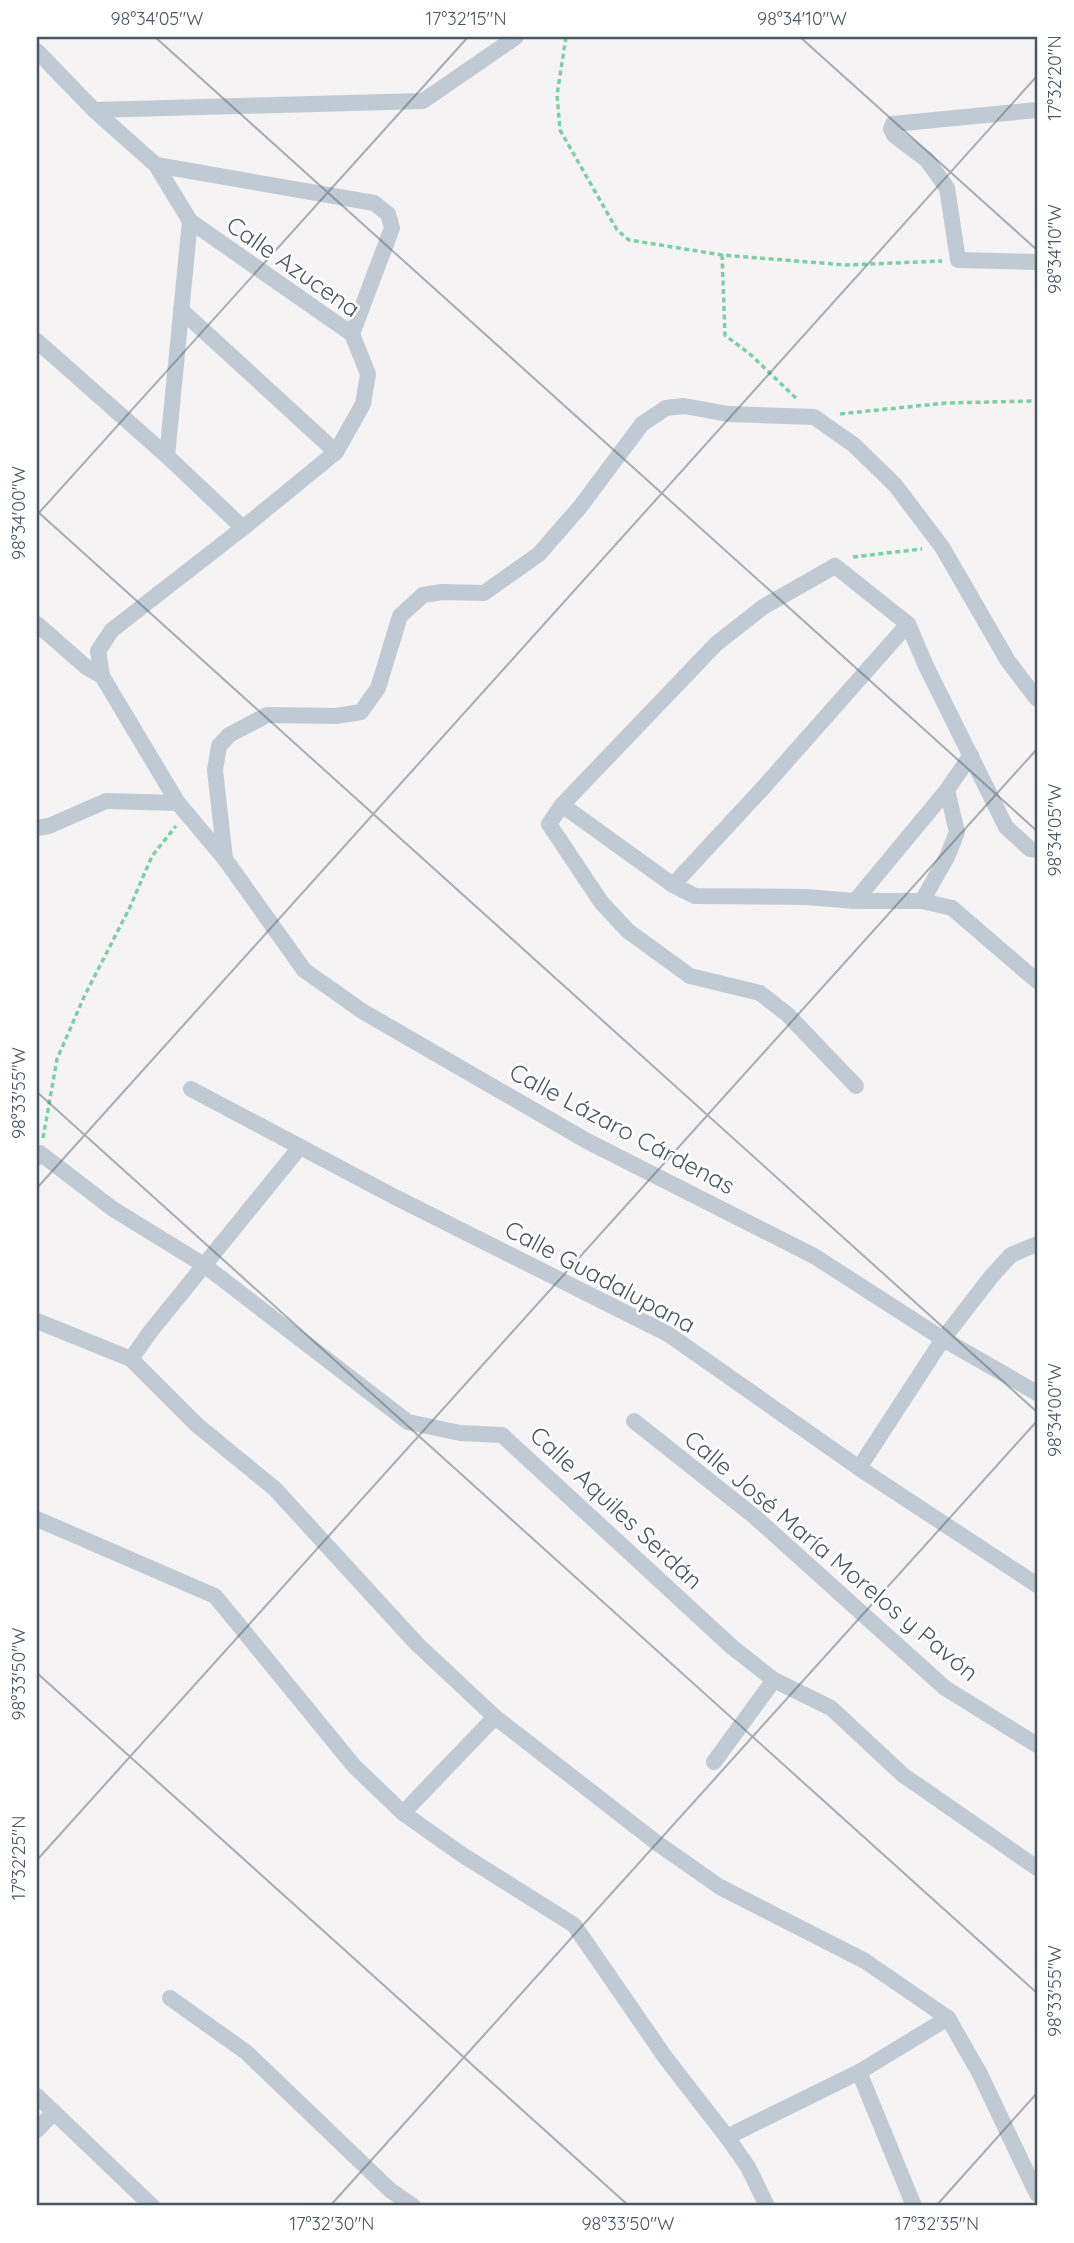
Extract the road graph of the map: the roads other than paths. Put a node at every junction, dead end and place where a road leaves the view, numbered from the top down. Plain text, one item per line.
1 (516, 37) edge
2 (37, 51) edge
3 (94, 110) junction
4 (1037, 110) edge
5 (156, 165) junction
6 (190, 221) junction
7 (1037, 262) edge
8 (181, 310) junction
9 (352, 334) junction
10 (37, 341) edge
11 (336, 452) junction
12 (167, 456) junction
13 (243, 528) junction
14 (37, 624) edge
15 (908, 624) junction
16 (102, 676) junction
17 (1037, 699) edge
18 (971, 755) junction
19 (947, 790) junction
20 (562, 805) junction
21 (182, 808) junction
22 (37, 828) edge
23 (1037, 850) edge
24 (225, 859) junction
25 (673, 884) junction
26 (855, 901) junction
27 (922, 901) junction
28 (1037, 981) edge
29 (856, 1086) dead end
30 (191, 1089) dead end
31 (300, 1147) junction
32 (38, 1156) edge
33 (1037, 1244) edge
34 (204, 1265) junction
35 (37, 1321) edge
36 (943, 1339) junction
37 (131, 1359) junction
38 (1037, 1393) edge
39 (634, 1421) dead end
40 (859, 1468) junction
41 (37, 1519) edge
42 (1037, 1585) edge
43 (774, 1680) junction
44 (495, 1717) junction
45 (1037, 1745) edge
46 (714, 1762) dead end
47 (403, 1813) junction
48 (1037, 1868) edge
49 (170, 1998) dead end
50 (948, 2018) junction
51 (859, 2071) junction
52 (37, 2096) edge
53 (54, 2112) junction
54 (37, 2130) edge
55 (727, 2137) junction
56 (1037, 2194) edge
57 (152, 2206) edge
58 (412, 2206) edge
59 (767, 2206) edge
60 (914, 2206) edge

1 - 3 street
2 - 3 street, Calle Azucena
3 - 5 street, Calle Azucena
4 - 7 street
5 - 6 street, Calle Azucena
5 - 9 street
6 - 8 street
6 - 9 street, Calle Azucena
8 - 11 street
8 - 12 street
9 - 11 street, Calle Azucena
10 - 12 street
11 - 13 street, Calle Azucena
12 - 13 street
13 - 16 street, Calle Azucena
14 - 16 street
15 - 18 street
15 - 20 street
15 - 25 street
16 - 21 street, Calle Lázaro Cárdenas
17 - 24 street
18 - 19 street
18 - 23 street
19 - 26 street
19 - 27 street
20 - 25 street
20 - 29 street
21 - 22 street
21 - 24 street, Calle Lázaro Cárdenas
24 - 36 street, Calle Lázaro Cárdenas
25 - 26 street
26 - 27 street
27 - 28 street
30 - 31 street, Calle Guadalupana
31 - 34 street
31 - 40 street, Calle Guadalupana
32 - 34 street, Calle Aquiles Serdán
33 - 36 street
34 - 37 street
34 - 43 street, Calle Aquiles Serdán
35 - 37 street
36 - 38 street, Calle Lázaro Cárdenas
36 - 40 street
37 - 44 street
39 - 45 street, Calle José María Morelos y Pavón
40 - 42 street, Calle Guadalupana
41 - 47 street
43 - 46 street
43 - 48 street, Calle Aquiles Serdán
44 - 47 street
44 - 50 street
47 - 55 street
49 - 58 street
50 - 51 street
50 - 56 street
51 - 55 street
51 - 60 street
52 - 53 street
53 - 54 street
53 - 57 street
55 - 59 street

